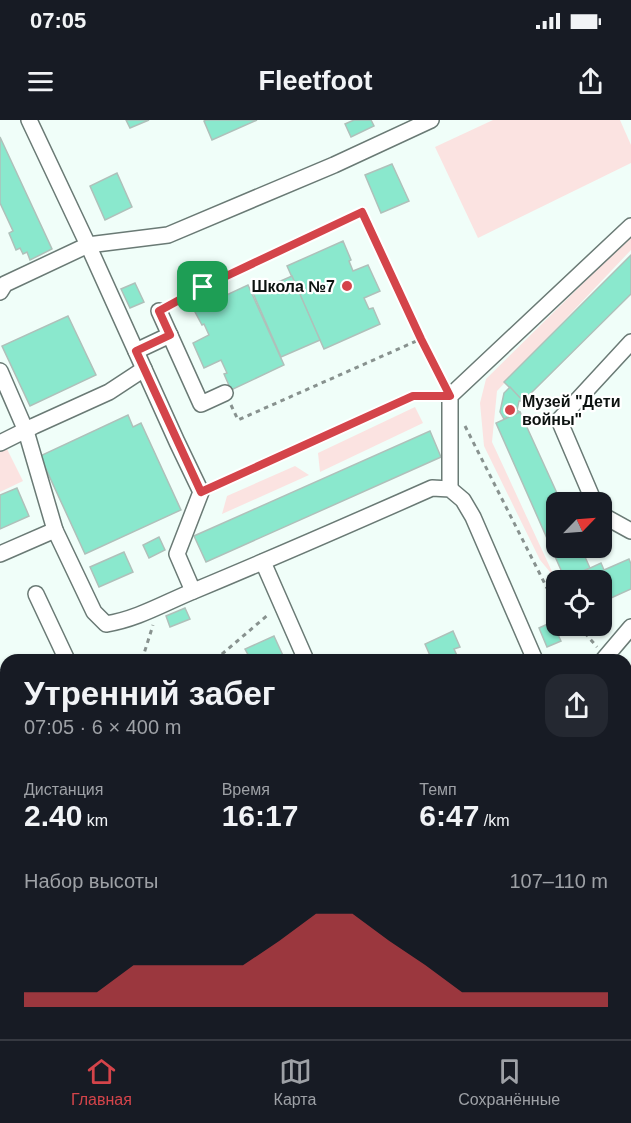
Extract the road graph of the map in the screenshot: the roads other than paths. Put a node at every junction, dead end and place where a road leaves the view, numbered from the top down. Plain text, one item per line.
1 (29, 120) edge
2 (432, 120) edge
3 (631, 226) edge
4 (88, 245) junction
5 (2, 283) edge
6 (159, 311) road end
7 (170, 335) junction
8 (631, 342) edge
9 (136, 351) junction
10 (144, 369) junction
11 (0, 371) edge
12 (225, 393) road end
13 (26, 431) junction
14 (0, 443) edge
15 (450, 489) junction
16 (590, 492) edge
17 (612, 521) edge
18 (55, 530) junction
19 (631, 531) edge
20 (0, 554) edge
21 (263, 562) junction
22 (193, 591) junction
23 (36, 594) dead end
24 (631, 627) edge
25 (64, 654) edge
26 (303, 654) edge
27 (532, 654) edge
28 (608, 654) edge

1 - 4 lane
2 - 4 lane
3 - 15 lane
4 - 5 lane
4 - 9 lane
6 - 7 lane
7 - 9 lane
7 - 12 lane
8 - 16 lane
9 - 10 lane
10 - 13 lane
10 - 22 lane
11 - 13 lane
13 - 14 lane
13 - 18 lane
15 - 21 lane
15 - 27 lane
17 - 19 lane
18 - 20 lane
18 - 22 lane
21 - 22 lane
21 - 26 lane
23 - 25 lane
24 - 28 lane

